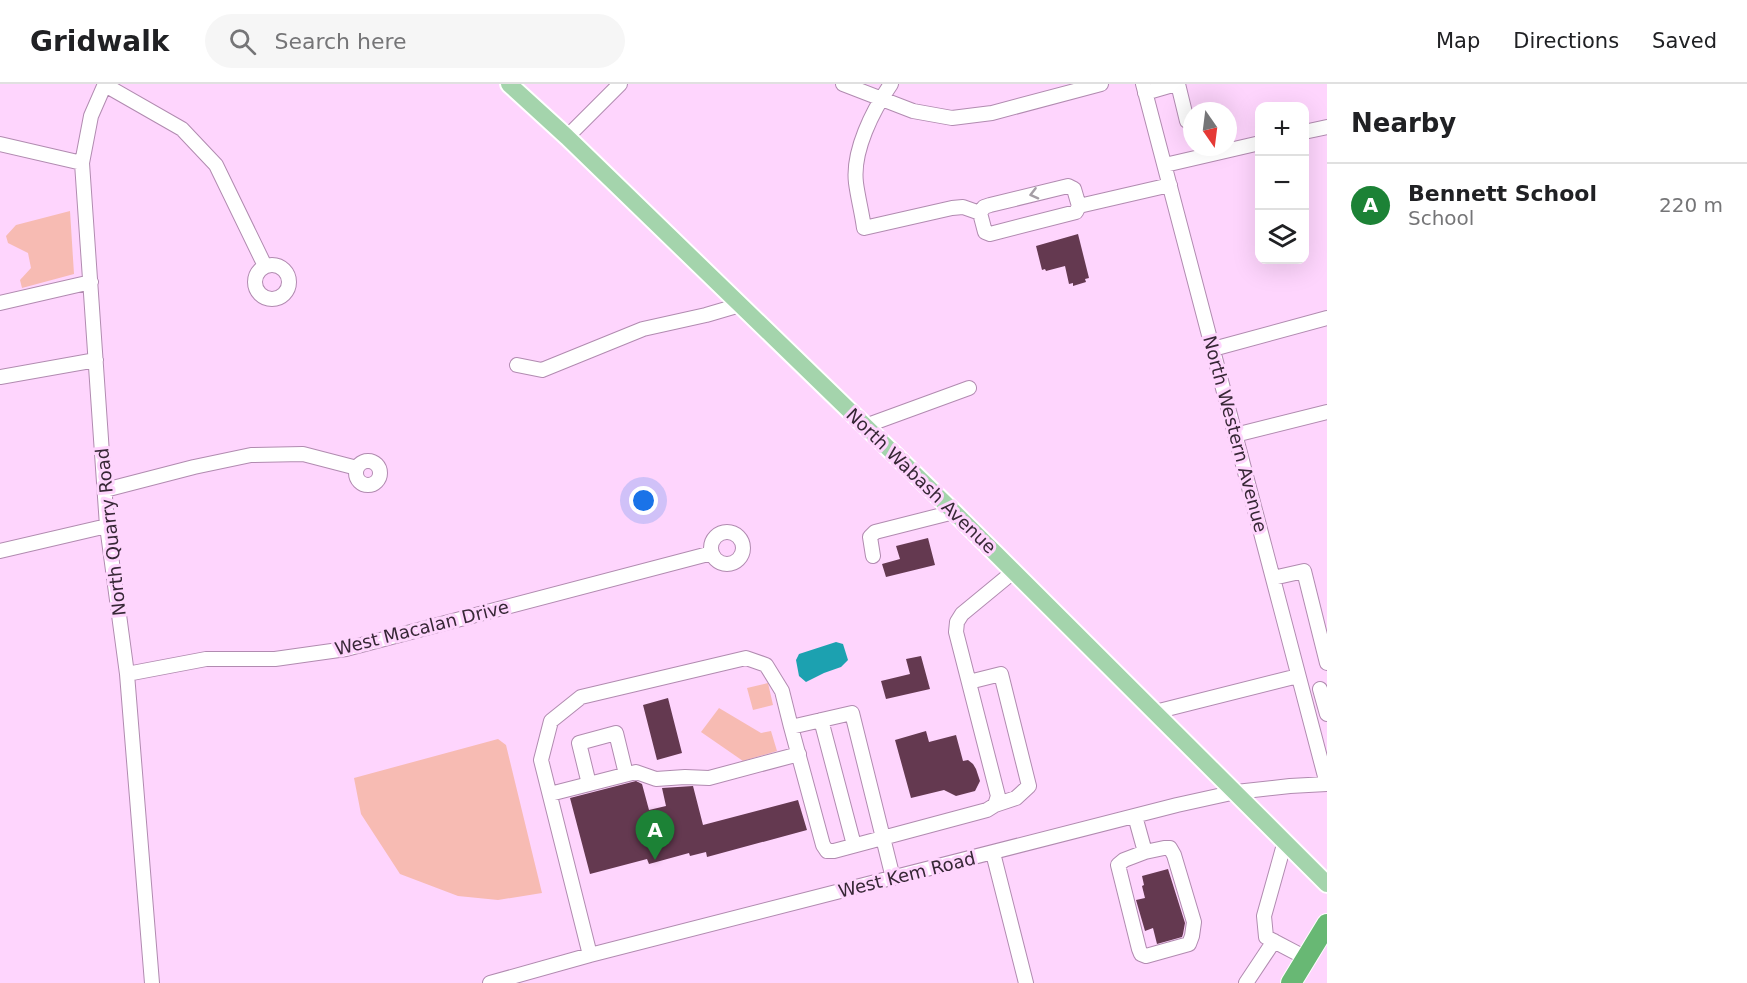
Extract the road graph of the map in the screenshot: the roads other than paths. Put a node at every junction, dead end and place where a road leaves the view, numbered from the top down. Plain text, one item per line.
1 (509, 84) edge
2 (620, 84) edge
3 (843, 84) edge
4 (891, 84) edge
5 (1101, 84) edge
6 (1177, 84) edge
7 (105, 85) edge
8 (1144, 89) edge
9 (881, 99) junction
10 (1183, 107) edge
11 (1327, 127) edge
12 (1309, 131) edge
13 (567, 137) junction
14 (1255, 143) edge
15 (0, 144) edge
16 (82, 163) junction
17 (1165, 165) junction
18 (1170, 185) junction
19 (1079, 206) junction
20 (980, 213) junction
21 (265, 266) dead end
22 (91, 282) junction
23 (0, 303) edge
24 (740, 305) junction
25 (1327, 318) edge
26 (1213, 349) junction
27 (96, 360) junction
28 (517, 365) dead end
29 (0, 377) edge
30 (969, 388) dead end
31 (1327, 412) edge
32 (865, 426) junction
33 (1235, 435) junction
34 (357, 468) dead end
35 (105, 490) junction
36 (954, 513) junction
37 (107, 526) junction
38 (0, 551) edge
39 (712, 553) dead end
40 (873, 556) dead end
41 (1013, 572) junction
42 (1273, 579) junction
43 (1327, 663) edge
44 (127, 674) junction
45 (1298, 676) junction
46 (969, 682) junction
47 (1323, 688) edge
48 (1302, 692) junction
49 (1155, 712) junction
50 (1327, 714) edge
51 (821, 720) junction
52 (791, 727) junction
53 (799, 754) junction
54 (626, 774) junction
55 (589, 784) junction
56 (1327, 784) edge
57 (1236, 792) junction
58 (550, 794) junction
59 (995, 805) junction
60 (1135, 816) junction
61 (883, 837) junction
62 (1285, 841) junction
63 (854, 845) junction
64 (1145, 852) junction
65 (993, 853) junction
66 (893, 878) junction
67 (1327, 884) edge
68 (1327, 924) edge
69 (1274, 941) junction
70 (590, 955) junction
71 (1306, 958) junction
72 (152, 983) edge
73 (490, 983) edge
74 (1026, 983) edge
75 (1246, 983) edge
76 (1291, 983) edge

1 - 13 main road, North Wabash Avenue
2 - 13 street
3 - 9 street
4 - 9 street
5 - 9 street
6 - 8 street
6 - 10 street
7 - 16 street, North Quarry Road
7 - 21 street
8 - 17 street, North Western Avenue
9 - 20 street
11 - 12 street
13 - 24 main road, North Wabash Avenue
14 - 17 street
15 - 16 street
16 - 22 street, North Quarry Road
17 - 18 street, North Western Avenue
18 - 19 street
18 - 26 street, North Western Avenue
19 -> 20 street
19 - 20 street
22 - 23 street
22 - 27 street, North Quarry Road
24 - 28 street
24 - 32 main road, North Wabash Avenue
25 - 26 street
26 - 33 street, North Western Avenue
27 - 29 street
27 - 35 street, North Quarry Road
30 - 32 street
31 - 33 street
32 - 36 main road, North Wabash Avenue
33 - 42 street, North Western Avenue
34 - 35 street
35 - 37 street, North Quarry Road
36 - 40 street
36 - 41 main road, North Wabash Avenue
37 - 38 street
37 - 44 street, North Quarry Road
39 - 44 street, West Macalan Drive
41 - 46 street
41 - 49 main road, North Wabash Avenue
42 - 43 street
42 - 45 street, North Western Avenue
44 - 72 street, North Quarry Road
45 - 48 street, North Western Avenue
45 - 49 street
46 - 59 street
46 - 59 street
47 - 48 street
47 - 50 street
48 - 56 street, North Western Avenue
49 - 57 main road, North Wabash Avenue
51 - 52 street
51 - 61 street
51 - 63 street
52 - 53 street
52 - 58 street
53 - 54 street
53 - 63 street
54 - 55 street
54 - 55 street
55 - 58 street
56 - 57 street, West Kem Road
57 - 60 street, West Kem Road
57 - 62 main road, North Wabash Avenue
58 - 70 street
59 - 61 street
60 - 64 street
60 - 65 street, West Kem Road
61 - 63 street
61 - 66 street
62 - 67 main road, North Wabash Avenue
62 - 69 street
64 - 64 street
65 - 66 street, West Kem Road
65 - 74 street
66 - 70 street, West Kem Road
68 - 71 highway
69 - 71 street
69 - 75 street
70 - 73 street, West Kem Road
71 - 76 highway

